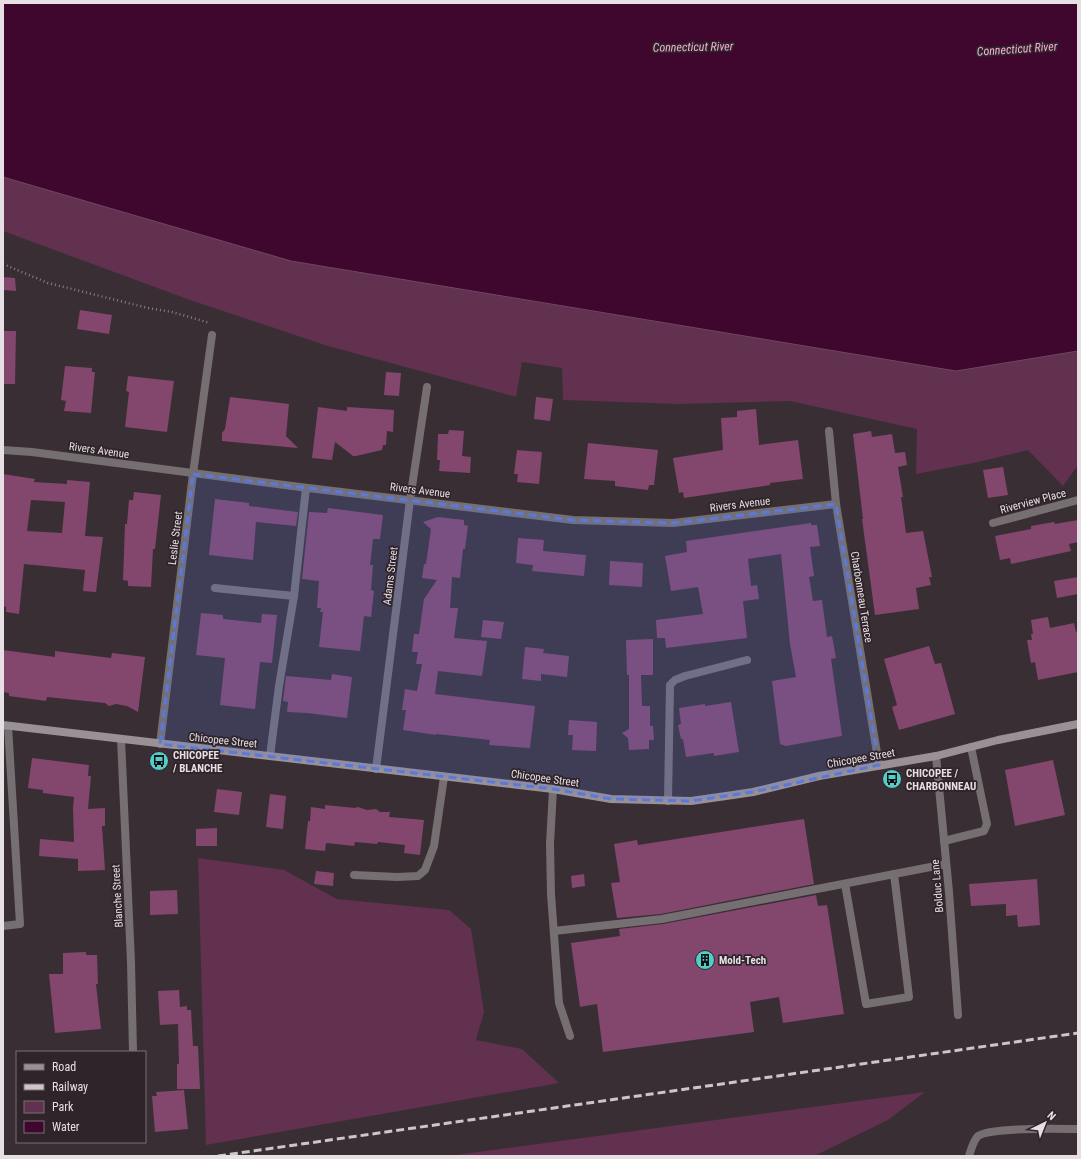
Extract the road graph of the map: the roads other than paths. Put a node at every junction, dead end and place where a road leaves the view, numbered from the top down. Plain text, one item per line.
1 (212, 335) dead end
2 (427, 387) dead end
3 (829, 431) dead end
4 (3, 450) edge
5 (194, 474) junction
6 (306, 488) junction
7 (410, 500) junction
8 (1078, 500) edge
9 (836, 504) junction
10 (993, 523) dead end
11 (215, 588) dead end
12 (294, 596) junction
13 (747, 660) dead end
14 (1078, 724) edge
15 (6, 726) edge
16 (121, 739) junction
17 (160, 744) junction
18 (971, 747) junction
19 (270, 756) junction
20 (936, 756) junction
21 (879, 765) junction
22 (376, 769) junction
23 (444, 777) junction
24 (553, 789) junction
25 (668, 800) junction
26 (944, 841) junction
27 (946, 864) junction
28 (894, 874) junction
29 (354, 875) dead end
30 (845, 884) junction
31 (3, 926) edge
32 (554, 931) junction
33 (958, 1015) dead end
34 (570, 1036) dead end
35 (133, 1051) edge
36 (1078, 1129) edge
37 (969, 1156) edge

1 - 5 street, Leslie Street
2 - 7 street, Adams Street
3 - 9 street, Charbonneau Terrace
4 - 5 street, Rivers Avenue
5 - 6 street, Rivers Avenue
5 - 17 street, Leslie Street
6 - 7 street, Rivers Avenue
6 - 12 street
7 - 9 street, Rivers Avenue
7 - 22 street, Adams Street
8 - 10 street, Riverview Place
9 - 21 street, Charbonneau Terrace
11 - 12 street
12 - 19 street
13 - 25 street
14 - 18 main road, Chicopee Street
15 - 16 main road, Chicopee Street
15 - 31 street
16 - 17 main road, Chicopee Street
16 - 35 street, Blanche Street
17 - 19 main road, Chicopee Street
18 - 20 main road, Chicopee Street
18 - 26 street
19 - 22 main road, Chicopee Street
20 - 21 main road, Chicopee Street
20 - 26 street, Bolduc Lane
21 - 25 main road, Chicopee Street
22 - 23 main road, Chicopee Street
23 - 24 main road, Chicopee Street
23 - 29 street
24 - 25 main road, Chicopee Street
24 - 32 street
26 - 27 street, Bolduc Lane
27 - 28 street
27 - 33 street, Bolduc Lane
28 - 30 street
28 - 30 street
30 - 32 street
32 - 34 street
36 - 37 street

